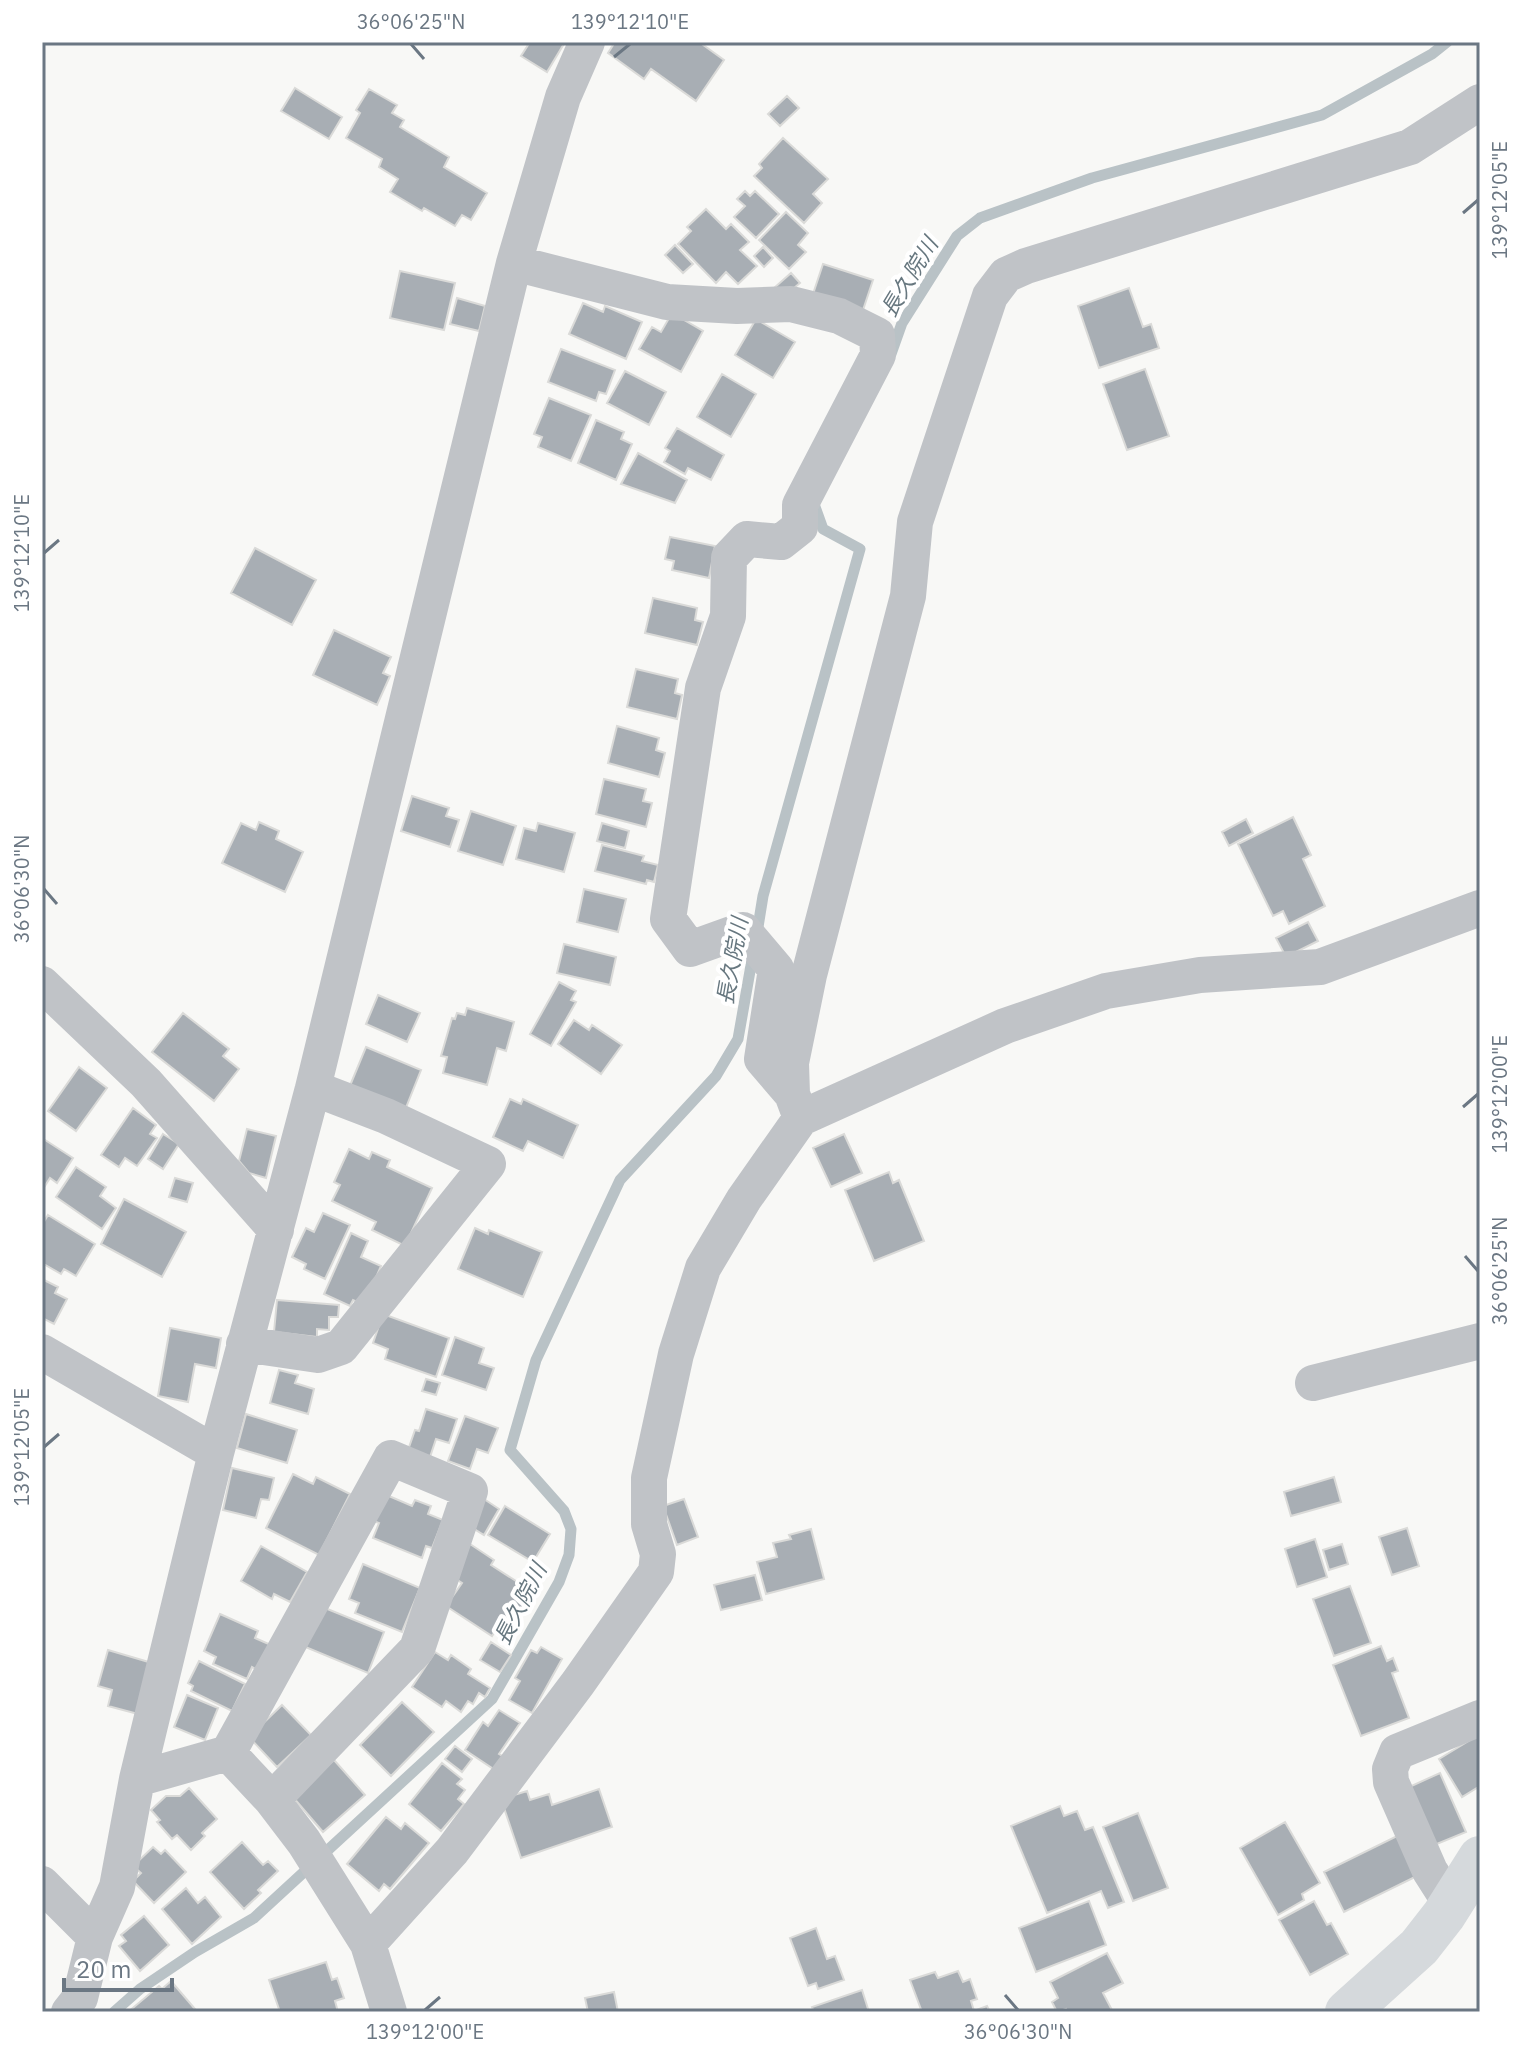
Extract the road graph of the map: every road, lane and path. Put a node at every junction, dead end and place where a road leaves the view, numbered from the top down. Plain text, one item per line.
1 (587, 42) edge
2 (1480, 102) edge
3 (514, 263) junction
4 (1480, 908) edge
5 (42, 984) edge
6 (313, 1088) junction
7 (797, 1106) junction
8 (276, 1230) junction
9 (1480, 1341) edge
10 (244, 1344) junction
11 (42, 1352) edge
12 (1313, 1383) dead end
13 (216, 1453) junction
14 (1480, 1718) edge
15 (228, 1753) junction
16 (137, 1779) junction
17 (272, 1800) junction
18 (1480, 1858) edge
19 (42, 1884) edge
20 (1451, 1904) junction
21 (95, 1937) junction
22 (368, 1944) junction
23 (69, 2012) edge
24 (389, 2012) edge
25 (1347, 2012) edge

1 - 3 street
2 - 7 street
3 - 6 street
3 - 7 street
4 - 7 street
5 - 8 street
6 - 8 street
6 - 10 street
7 - 22 street
8 - 10 street
9 - 12 street
10 - 13 street
11 - 13 street
13 - 16 street
14 - 20 street
15 - 16 street
15 - 17 street
15 - 17 street
16 - 21 street
17 - 22 street
18 - 20 main road
19 - 21 street
20 - 25 main road
21 - 23 street
22 - 24 street

